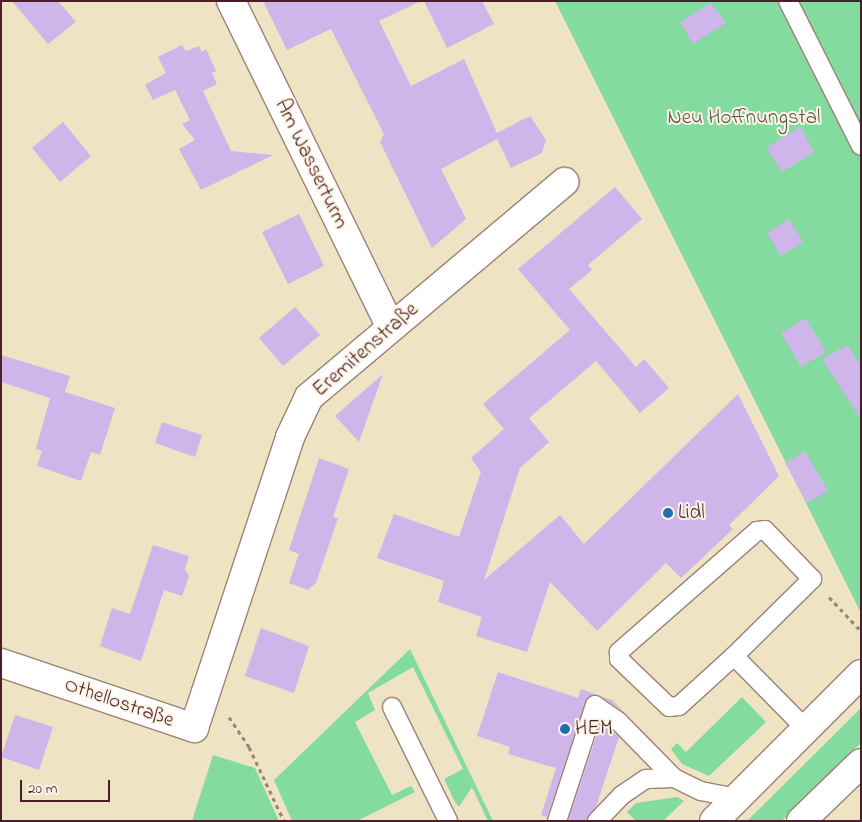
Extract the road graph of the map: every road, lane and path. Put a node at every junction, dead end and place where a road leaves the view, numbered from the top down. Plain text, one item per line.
1 (231, 1) edge
2 (788, 1) edge
3 (861, 146) edge
4 (564, 182) dead end
5 (391, 327) junction
6 (812, 579) junction
7 (861, 631) edge
8 (734, 656) junction
9 (1, 663) edge
10 (861, 674) edge
11 (209, 686) junction
12 (392, 707) dead end
13 (618, 722) junction
14 (806, 729) junction
15 (861, 762) edge
16 (674, 778) junction
17 (737, 798) junction
18 (284, 821) edge
19 (448, 821) edge
20 (557, 821) edge
21 (568, 821) edge
22 (597, 821) edge
23 (714, 821) edge
24 (801, 821) edge

1 - 5 street, Am Wasserturm
2 - 3 lane
4 - 5 street, Eremitenstraße
5 - 11 street, Eremitenstraße
6 - 7 path
6 - 8 lane
6 - 8 lane
8 - 14 lane
9 - 11 street, Othellostraße
10 - 14 street
11 - 18 path
12 - 19 lane
13 - 16 lane
13 - 20 lane
13 - 21 lane
14 - 17 street
15 - 24 street
16 - 17 lane
16 - 22 lane
17 - 23 street

